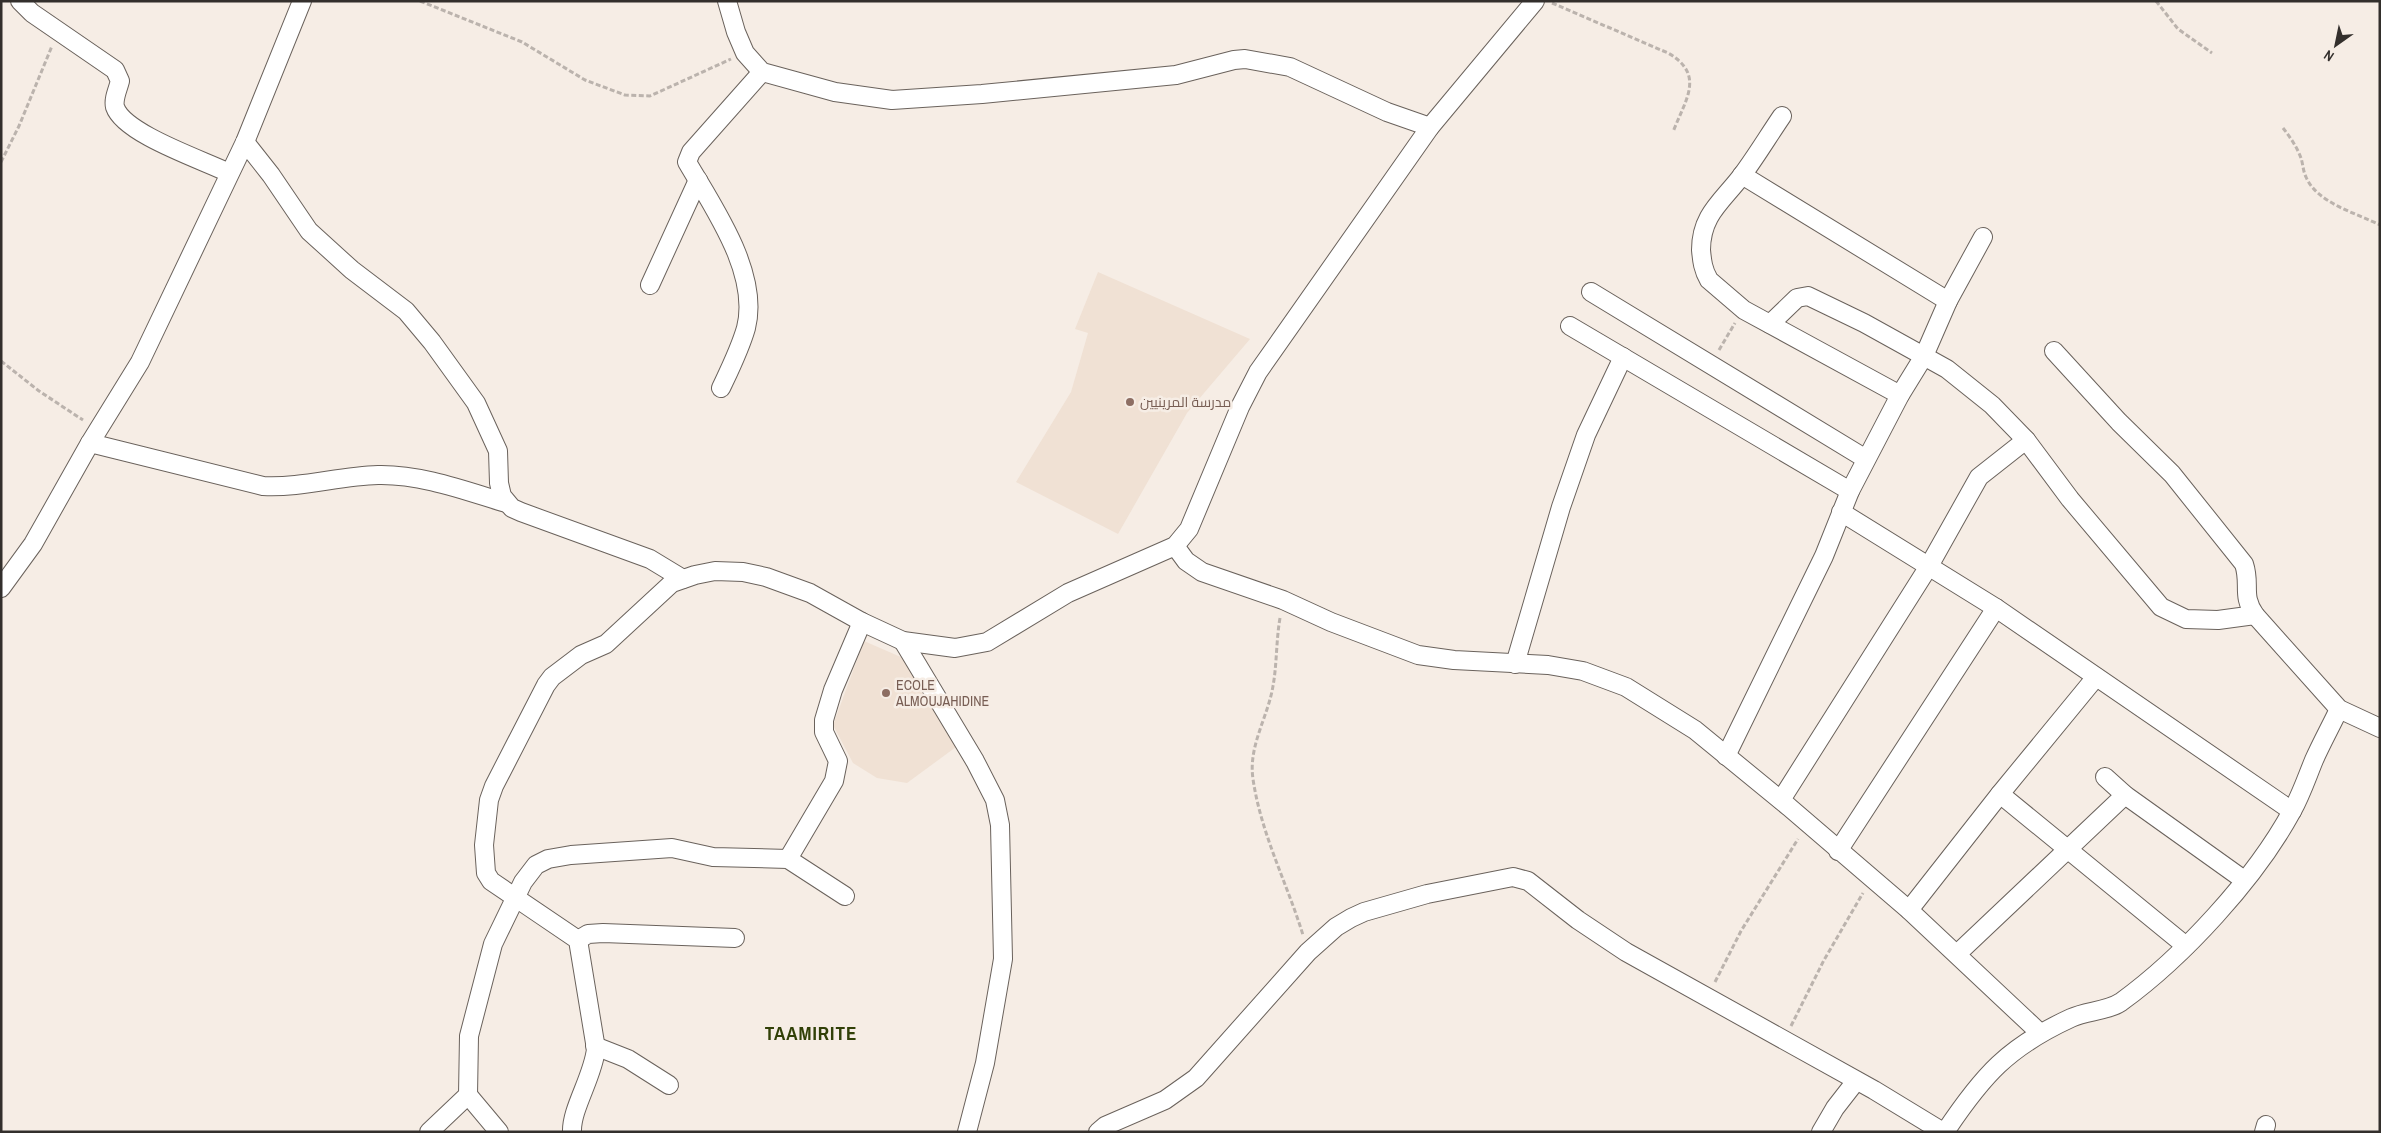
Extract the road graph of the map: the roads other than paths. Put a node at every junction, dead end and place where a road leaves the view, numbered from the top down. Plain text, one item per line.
1 (20, 1) edge
2 (302, 1) edge
3 (727, 1) edge
4 (1535, 1) edge
5 (762, 72) junction
6 (1782, 116) dead end
7 (1430, 127) junction
8 (245, 142) junction
9 (229, 173) junction
10 (1742, 174) junction
11 (698, 180) junction
12 (1983, 237) dead end
13 (650, 285) dead end
14 (1591, 292) dead end
15 (1948, 301) junction
16 (1770, 324) junction
17 (1570, 326) dead end
18 (2054, 351) dead end
19 (1924, 356) junction
20 (1623, 357) junction
21 (721, 388) dead end
22 (1900, 395) junction
23 (94, 437) junction
24 (2026, 440) junction
25 (1866, 459) junction
26 (1850, 491) junction
27 (506, 503) junction
28 (1840, 512) junction
29 (1175, 546) junction
30 (1929, 566) junction
31 (683, 579) junction
32 (1, 588) edge
33 (1996, 608) junction
34 (2255, 615) junction
35 (862, 622) junction
36 (903, 641) junction
37 (1514, 664) junction
38 (2096, 677) junction
39 (2339, 709) junction
40 (2380, 728) edge
41 (1726, 756) junction
42 (2105, 777) dead end
43 (2000, 794) junction
44 (2125, 795) junction
45 (1780, 800) junction
46 (2292, 811) junction
47 (2068, 850) junction
48 (1838, 851) junction
49 (788, 859) junction
50 (2244, 880) junction
51 (845, 896) dead end
52 (515, 897) junction
53 (1909, 910) junction
54 (735, 938) dead end
55 (578, 940) junction
56 (2186, 946) junction
57 (1957, 954) junction
58 (2040, 1033) junction
59 (595, 1046) junction
60 (1856, 1081) junction
61 (669, 1085) dead end
62 (468, 1095) junction
63 (429, 1132) edge
64 (499, 1132) edge
65 (572, 1132) edge
66 (966, 1132) edge
67 (1098, 1132) edge
68 (1821, 1132) edge
69 (1944, 1132) edge

1 - 9 street
2 - 8 street
3 - 5 street
4 - 7 street
5 - 7 street
5 - 11 street
6 - 10 street
7 - 29 street
8 - 9 street
8 - 27 street
9 - 23 street
10 - 15 street
10 - 16 street
11 - 13 street
11 - 21 street
12 - 15 street
14 - 25 street
15 - 19 street
16 - 19 street
16 - 22 street
17 - 20 street
18 - 34 street
19 - 22 street
19 - 24 street
20 - 26 street
20 - 37 street
22 - 25 street
23 - 27 street
23 - 32 street
24 - 30 street
24 - 34 street
25 - 26 street
26 - 28 street
27 - 31 street
28 - 30 street
28 - 41 street
29 - 36 street
29 - 37 street
30 - 33 street
30 - 45 street
31 - 35 street
31 - 52 street
33 - 38 street
33 - 48 street
34 - 39 street
35 - 36 street
35 - 49 street
36 - 66 street
37 - 41 street
38 - 43 street
38 - 46 street
39 - 40 street
39 - 46 street
41 - 45 street
42 - 44 street
43 - 47 street
43 - 53 street
44 - 47 street
44 - 50 street
45 - 48 street
46 - 50 street
47 - 56 street
47 - 57 street
48 - 53 street
49 - 51 street
49 - 52 street
50 - 56 street
52 - 55 street
52 - 62 street
53 - 57 street
54 - 55 street
55 - 59 street
56 - 58 street
57 - 58 street
58 - 69 street
59 - 61 street
59 - 65 street
60 - 67 street
60 - 68 street
60 - 69 street
62 - 63 street
62 - 64 street

